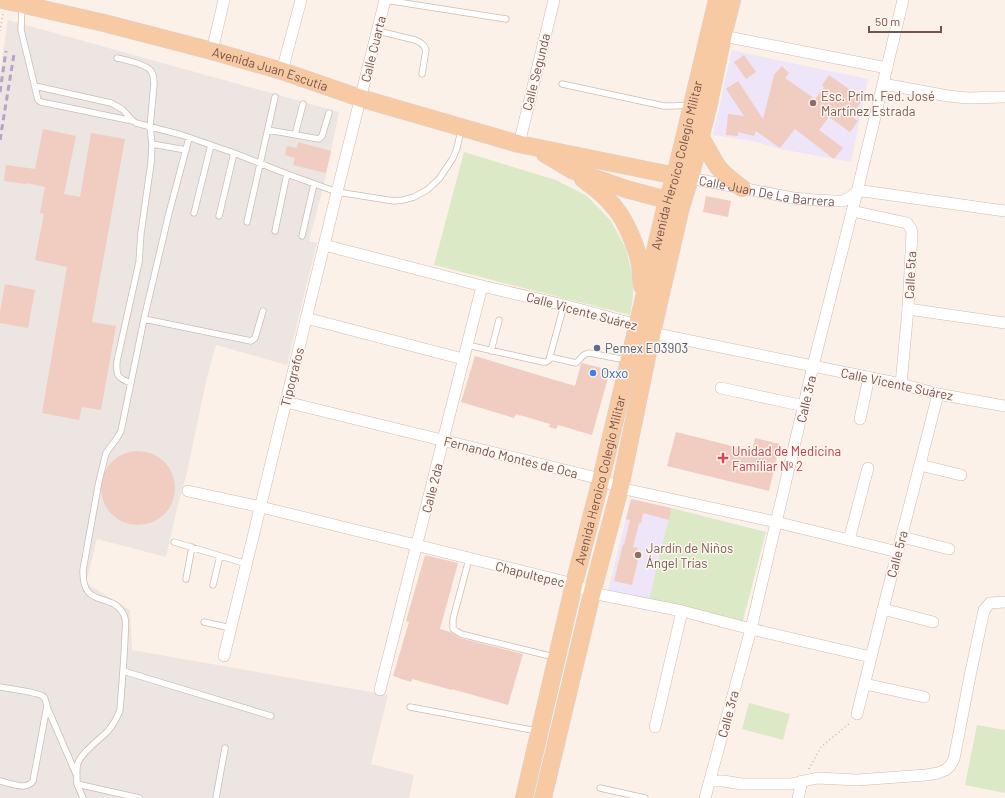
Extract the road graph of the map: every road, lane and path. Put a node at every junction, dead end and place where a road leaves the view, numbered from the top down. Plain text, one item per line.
1 (224, 0) edge
2 (301, 0) edge
3 (386, 0) edge
4 (554, 0) edge
5 (717, 0) edge
6 (732, 0) edge
7 (903, 0) edge
8 (10, 2) edge
9 (506, 20) dead end
10 (0, 31) edge
11 (378, 31) junction
12 (723, 36) junction
13 (212, 51) junction
14 (117, 58) dead end
15 (887, 68) junction
16 (282, 71) junction
17 (422, 74) dead end
18 (562, 84) dead end
19 (883, 84) junction
20 (35, 86) junction
21 (275, 97) dead end
22 (1005, 97) edge
23 (360, 98) junction
24 (303, 104) dead end
25 (700, 106) junction
26 (329, 113) dead end
27 (133, 121) junction
28 (150, 127) junction
29 (462, 128) junction
30 (268, 130) junction
31 (295, 135) junction
32 (700, 136) junction
33 (189, 138) junction
34 (152, 144) junction
35 (211, 145) junction
36 (527, 146) junction
37 (186, 150) junction
38 (234, 153) junction
39 (260, 164) junction
40 (572, 170) junction
41 (287, 174) junction
42 (682, 177) junction
43 (314, 184) junction
44 (742, 188) junction
45 (337, 192) junction
46 (857, 192) junction
47 (674, 203) junction
48 (852, 211) junction
49 (1005, 211) edge
50 (194, 213) dead end
51 (219, 216) dead end
52 (247, 222) dead end
53 (275, 231) dead end
54 (302, 236) dead end
55 (324, 245) junction
56 (482, 286) junction
57 (644, 297) junction
58 (564, 305) junction
59 (908, 309) junction
60 (263, 311) dead end
61 (306, 318) junction
62 (144, 320) junction
63 (499, 320) dead end
64 (1005, 323) edge
65 (637, 325) junction
66 (652, 333) junction
67 (467, 345) junction
68 (491, 351) junction
69 (550, 357) junction
70 (463, 360) junction
71 (629, 360) junction
72 (813, 366) junction
73 (869, 377) junction
74 (131, 383) junction
75 (901, 384) junction
76 (721, 388) dead end
77 (938, 394) junction
78 (286, 402) junction
79 (804, 406) junction
80 (1005, 406) edge
81 (860, 419) dead end
82 (444, 440) junction
83 (920, 465) junction
84 (868, 468) dead end
85 (961, 475) dead end
86 (601, 479) junction
87 (620, 488) junction
88 (188, 491) dead end
89 (261, 507) junction
90 (776, 522) junction
91 (902, 537) junction
92 (849, 540) junction
93 (174, 542) dead end
94 (417, 546) junction
95 (192, 547) junction
96 (949, 549) dead end
97 (898, 552) junction
98 (220, 556) junction
99 (469, 559) junction
100 (247, 564) junction
101 (186, 579) dead end
102 (574, 584) junction
103 (213, 585) dead end
104 (592, 593) junction
105 (1005, 599) edge
106 (883, 609) junction
107 (682, 611) junction
108 (204, 622) dead end
109 (933, 622) dead end
110 (231, 628) junction
111 (750, 629) junction
112 (224, 656) dead end
113 (871, 657) junction
114 (557, 658) junction
115 (123, 671) junction
116 (864, 684) junction
117 (0, 687) edge
118 (380, 690) dead end
119 (924, 697) dead end
120 (46, 706) junction
121 (410, 707) dead end
122 (857, 714) joint
123 (271, 716) dead end
124 (655, 727) dead end
125 (540, 731) junction
126 (225, 748) dead end
127 (77, 776) junction
128 (0, 781) edge
129 (710, 781) junction
130 (802, 781) junction
131 (77, 784) junction
132 (600, 788) dead end
133 (83, 798) edge
134 (138, 798) edge
135 (216, 798) edge
136 (524, 798) edge
137 (543, 798) edge
138 (645, 798) edge
139 (705, 798) edge
140 (798, 798) edge

1 - 13 street
2 - 16 street
3 - 9 lane
3 - 11 street, Calle Cuarta
4 - 36 street, Calle Segunda
5 - 25 main road, Avenida Heroico Colegio Militar
6 - 12 main road, Avenida Heroico Colegio Militar
7 - 15 street, Calle 3ra
8 - 10 path
8 - 13 main road, Avenida Juan Escutia
8 - 20 lane
11 - 17 lane
11 - 23 street, Calle Cuarta
12 - 15 street
12 - 25 main road, Avenida Heroico Colegio Militar
13 - 16 main road, Avenida Juan Escutia
14 - 28 lane
15 - 19 street, Calle 3ra
16 - 23 main road, Avenida Juan Escutia
18 - 25 lane
19 - 22 street
19 - 46 street, Calle 3ra
20 - 27 lane
20 - 27 lane
21 - 30 lane
23 - 29 main road, Avenida Juan Escutia
23 - 45 street, Tipografos
24 - 31 lane
25 - 32 main road, Avenida Heroico Colegio Militar
25 - 42 main road, Avenida Heroico Colegio Militar
26 - 31 lane
27 - 28 lane
28 - 33 lane
28 - 34 lane
29 - 36 main road, Avenida Juan Escutia
29 - 45 lane
30 - 31 lane
30 - 39 lane
32 - 42 main road, Avenida Heroico Colegio Militar
32 - 44 main road
33 - 35 lane
33 - 37 lane
34 - 37 lane
34 - 74 lane
35 - 38 lane
35 - 50 lane
36 - 40 main road, Avenida Juan Escutia
36 - 42 main road, Avenida Juan Escutia
37 - 62 lane
38 - 39 lane
38 - 51 lane
39 - 41 lane
39 - 52 lane
40 - 47 main road, Avenida Juan Escutia
40 - 57 main road
41 - 43 lane
41 - 53 lane
42 - 44 street, Calle Juan De La Barrera
42 - 47 main road, Avenida Heroico Colegio Militar
43 - 45 lane
43 - 54 lane
44 - 46 street, Calle Juan De La Barrera
45 - 55 street, Tipografos
46 - 48 street, Calle 3ra
46 - 49 street
47 - 57 main road, Avenida Heroico Colegio Militar
47 - 66 main road, Avenida Heroico Colegio Militar
48 - 59 street, Calle 5ta
48 - 72 street, Calle 3ra
55 - 56 street, Calle Vicente Suárez
55 - 61 street, Tipografos
56 - 58 street, Calle Vicente Suárez
56 - 67 street, Calle 2da
57 - 65 main road, Avenida Heroico Colegio Militar
58 - 65 street, Calle Vicente Suárez
58 - 69 lane
59 - 64 street
59 - 75 street, Calle 5ta
60 - 62 lane
61 - 70 street
61 - 78 street, Tipografos
62 - 74 lane
63 - 68 lane
65 - 66 street, Calle Vicente Suárez
65 - 71 main road, Avenida Heroico Colegio Militar
66 - 72 street, Calle Vicente Suárez
66 - 87 main road, Avenida Heroico Colegio Militar
67 - 68 lane
67 - 70 street, Calle 2da
68 - 69 lane
69 - 71 lane
70 - 82 street, Calle 2da
71 - 86 main road, Avenida Heroico Colegio Militar
72 - 73 street, Calle Vicente Suárez
72 - 79 street, Calle 3ra
73 - 75 street, Calle Vicente Suárez
73 - 81 street
74 - 115 lane
75 - 77 street, Calle Vicente Suárez
76 - 79 street
77 - 80 street, Calle Vicente Suárez
77 - 83 street, Calle 5ra
78 - 82 street, Fernando Montes de Oca
78 - 89 street, Tipografos
79 - 90 street, Calle 3ra
82 - 86 street, Fernando Montes de Oca
82 - 94 street, Calle 2da
83 - 85 street
83 - 91 street, Calle 5ra
84 - 92 street
86 - 87 street, Fernando Montes de Oca
86 - 102 main road, Avenida Heroico Colegio Militar
87 - 90 street, Fernando Montes de Oca
87 - 104 main road, Avenida Heroico Colegio Militar
88 - 89 street, Chapultepec
89 - 94 street, Chapultepec
89 - 100 street, Tipografos
90 - 92 street, Fernando Montes de Oca
90 - 111 street, Calle 3ra
91 - 96 street
91 - 97 street, Calle 5ra
92 - 97 street, Fernando Montes de Oca
93 - 95 lane
94 - 99 street, Chapultepec
94 - 118 street, Calle 2da
95 - 98 lane
95 - 101 lane
97 - 106 street, Calle 5ra
98 - 100 lane
98 - 103 lane
99 - 102 street, Chapultepec
99 - 114 lane
100 - 110 street, Tipografos
102 - 104 street, Chapultepec
102 - 114 main road, Avenida Heroico Colegio Militar
104 - 107 street, Chapultepec
104 - 137 main road, Avenida Heroico Colegio Militar
105 - 130 street
106 - 109 street
106 - 113 street, Calle 5ra
107 - 111 street, Chapultepec
107 - 124 street
108 - 110 lane
110 - 112 street, Tipografos
111 - 113 street, Chapultepec
111 - 129 street, Calle 3ra
113 - 116 street, Calle 5ra
114 - 125 main road, Avenida Heroico Colegio Militar
115 - 123 lane
115 - 127 lane
116 - 119 street
116 - 122 street, Calle 5ra
117 - 120 lane
120 - 127 lane
120 - 128 lane
121 - 125 lane
122 - 130 path
125 - 136 main road, Avenida Heroico Colegio Militar
126 - 135 lane
127 - 131 lane
129 - 130 street
129 - 139 street, Calle 3ra
130 - 140 street
131 - 133 lane
131 - 134 lane
132 - 138 lane

